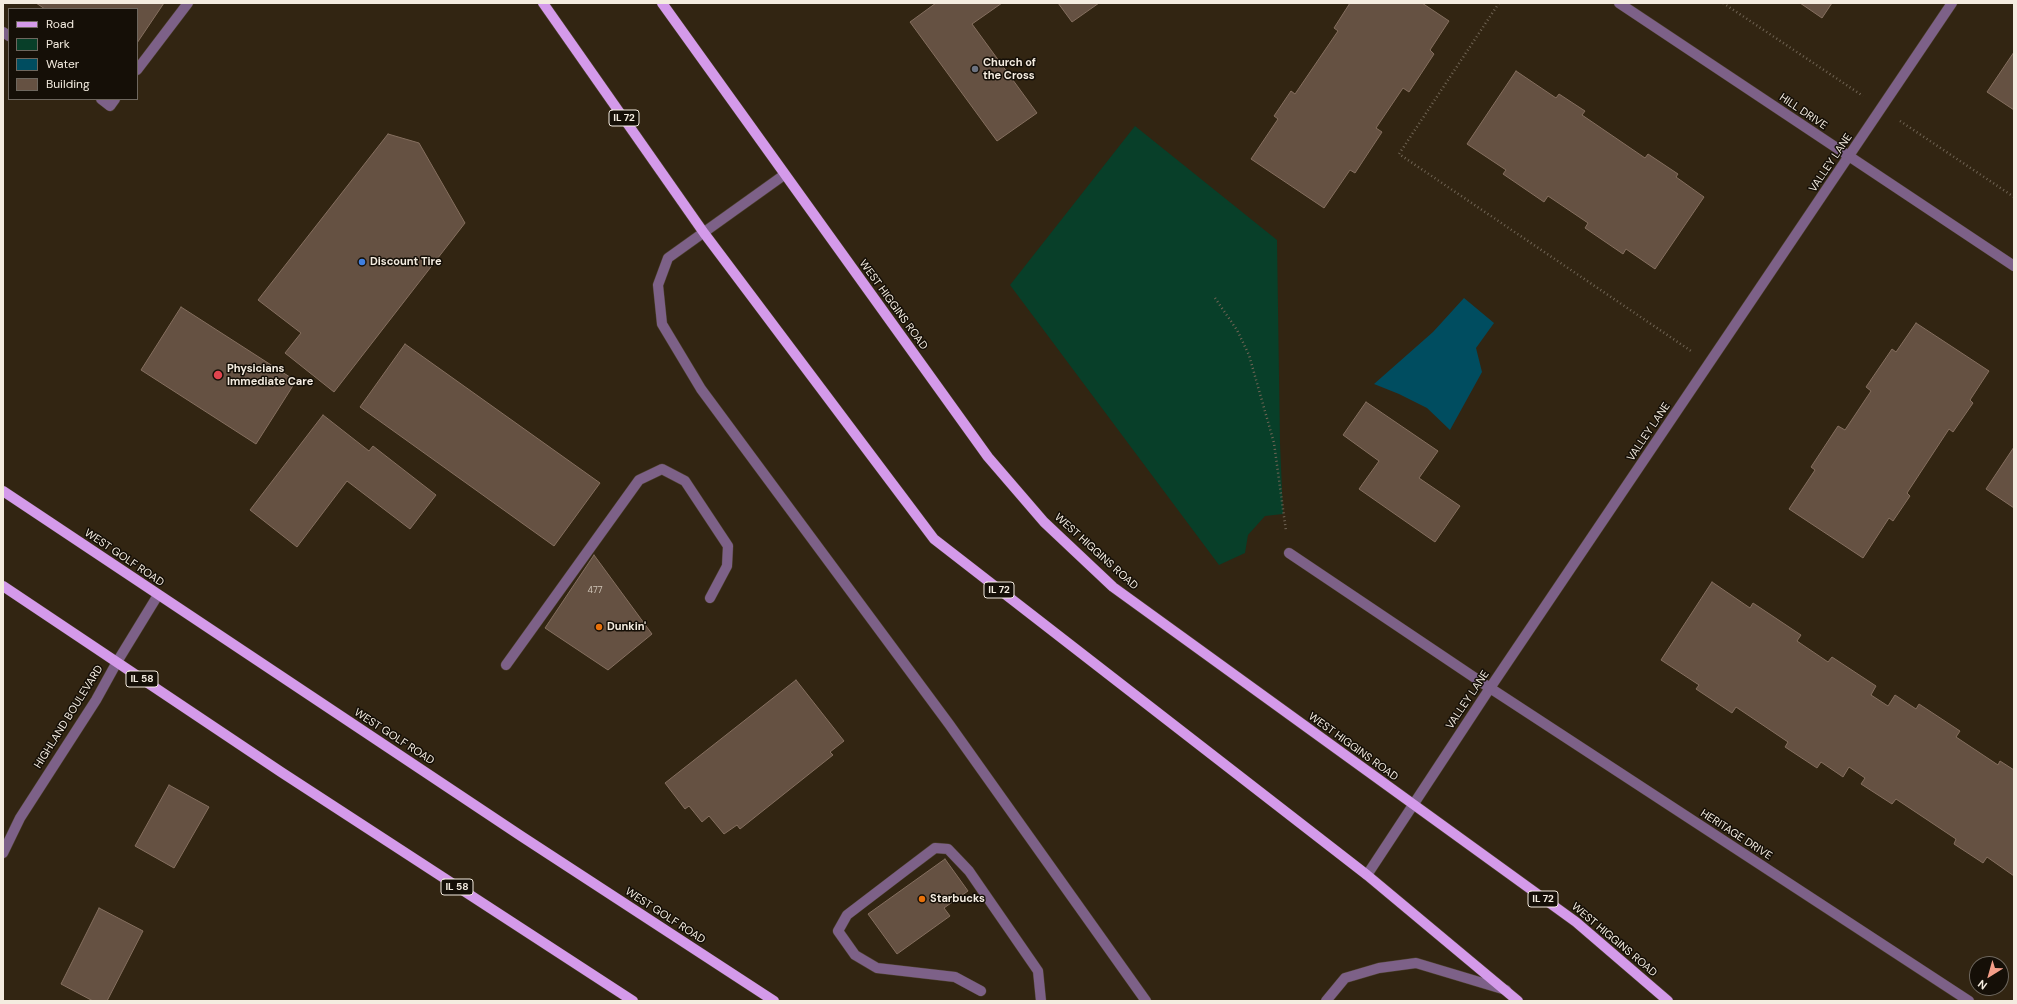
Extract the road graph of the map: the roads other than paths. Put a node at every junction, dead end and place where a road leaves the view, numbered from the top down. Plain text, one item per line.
1 (188, 3) edge
2 (543, 3) edge
3 (662, 3) edge
4 (1619, 3) edge
5 (1952, 3) edge
6 (138, 69) edge
7 (101, 100) edge
8 (114, 100) edge
9 (1849, 157) junction
10 (784, 175) junction
11 (704, 233) junction
12 (2014, 266) edge
13 (3, 491) edge
14 (1288, 553) road end
15 (3, 586) edge
16 (158, 595) junction
17 (710, 598) dead end
18 (116, 662) junction
19 (506, 664) dead end
20 (1490, 688) junction
21 (1412, 805) junction
22 (3, 853) edge
23 (1368, 874) junction
24 (1506, 990) junction
25 (981, 991) dead end
26 (633, 1001) edge
27 (774, 1001) edge
28 (1041, 1001) edge
29 (1146, 1001) edge
30 (1326, 1001) edge
31 (1518, 1001) edge
32 (1668, 1001) edge
33 (1969, 1001) edge

1 - 6 street
2 - 11 main road, IL 72
3 - 10 main road, WEST HIGGINS ROAD / IL 72
4 - 9 street, HILL DRIVE
5 - 9 street, VALLEY LANE
7 - 8 street
9 - 12 street, HILL DRIVE
9 - 20 street, VALLEY LANE
10 - 11 street
10 - 21 main road, WEST HIGGINS ROAD / IL 72
11 - 23 main road, IL 72
11 - 29 street
13 - 16 main road, WEST GOLF ROAD
14 - 20 street, HERITAGE DRIVE
15 - 18 main road, IL 58
16 - 18 street, HIGHLAND BOULEVARD
16 - 27 main road, WEST GOLF ROAD
17 - 19 street
18 - 22 street, HIGHLAND BOULEVARD
18 - 26 main road, IL 58
20 - 21 street, VALLEY LANE
20 - 33 street, HERITAGE DRIVE
21 - 23 street, VALLEY LANE
21 - 32 main road, WEST HIGGINS ROAD / IL 72
23 - 24 main road, IL 72
24 - 30 street
24 - 31 main road, IL 72
25 - 28 street

